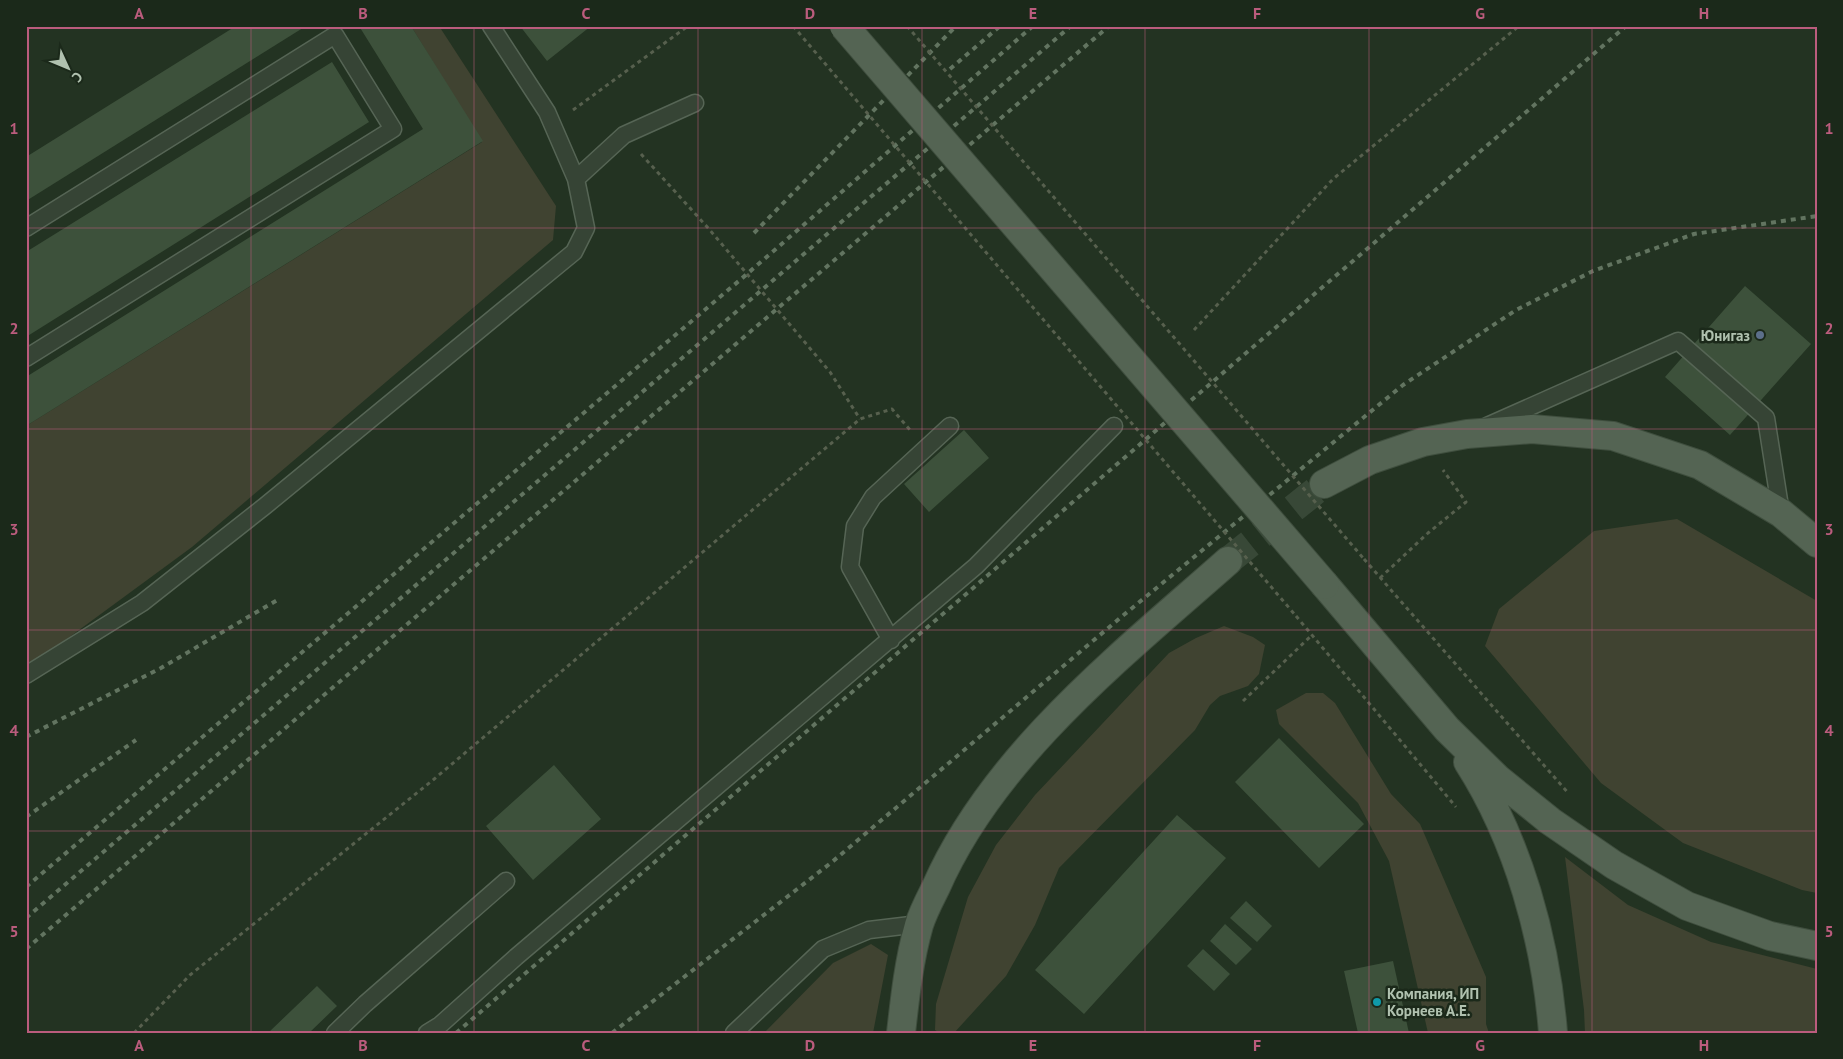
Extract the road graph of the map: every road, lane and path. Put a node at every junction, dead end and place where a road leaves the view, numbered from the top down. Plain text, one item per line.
1 (491, 26) edge
2 (688, 26) edge
3 (793, 26) edge
4 (844, 26) edge
5 (907, 26) edge
6 (1519, 26) edge
7 (695, 103) dead end
8 (551, 120) junction
9 (624, 135) junction
10 (576, 179) junction
11 (26, 228) edge
12 (1194, 330) dead end
13 (26, 358) edge
14 (860, 419) junction
15 (950, 426) dead end
16 (1114, 426) dead end
17 (1467, 434) junction
18 (1423, 442) junction
19 (925, 448) junction
20 (1324, 484) tunnel mouth
21 (1781, 513) junction
22 (1817, 543) edge
23 (1228, 561) tunnel mouth
24 (1380, 578) junction
25 (1312, 635) junction
26 (891, 640) junction
27 (26, 675) edge
28 (1243, 701) dead end
29 (1447, 729) junction
30 (1573, 799) dead end
31 (1461, 814) dead end
32 (506, 881) dead end
33 (920, 924) junction
34 (1817, 946) edge
35 (134, 1033) edge
36 (335, 1033) edge
37 (427, 1033) edge
38 (734, 1033) edge
39 (901, 1033) edge
40 (1553, 1033) edge

1 - 8 lane
2 - 8 path
3 - 25 path, bridge
4 - 29 main road, bridge
5 - 24 path, bridge
6 - 12 path
7 - 9 lane
8 - 10 lane
9 - 10 lane
9 - 14 path
10 - 27 lane
11 - 13 lane
14 - 19 path
14 - 35 path
15 - 19 lane
16 - 26 lane
17 - 18 main road
17 - 21 main road
17 - 21 lane
18 - 20 main road
18 - 24 path
19 - 26 lane
21 - 22 main road
23 - 33 main road
24 - 30 path
25 - 28 path
25 - 31 path
26 - 37 lane
29 - 34 main road
29 - 40 main road
32 - 36 lane
33 - 38 lane
33 - 39 main road

